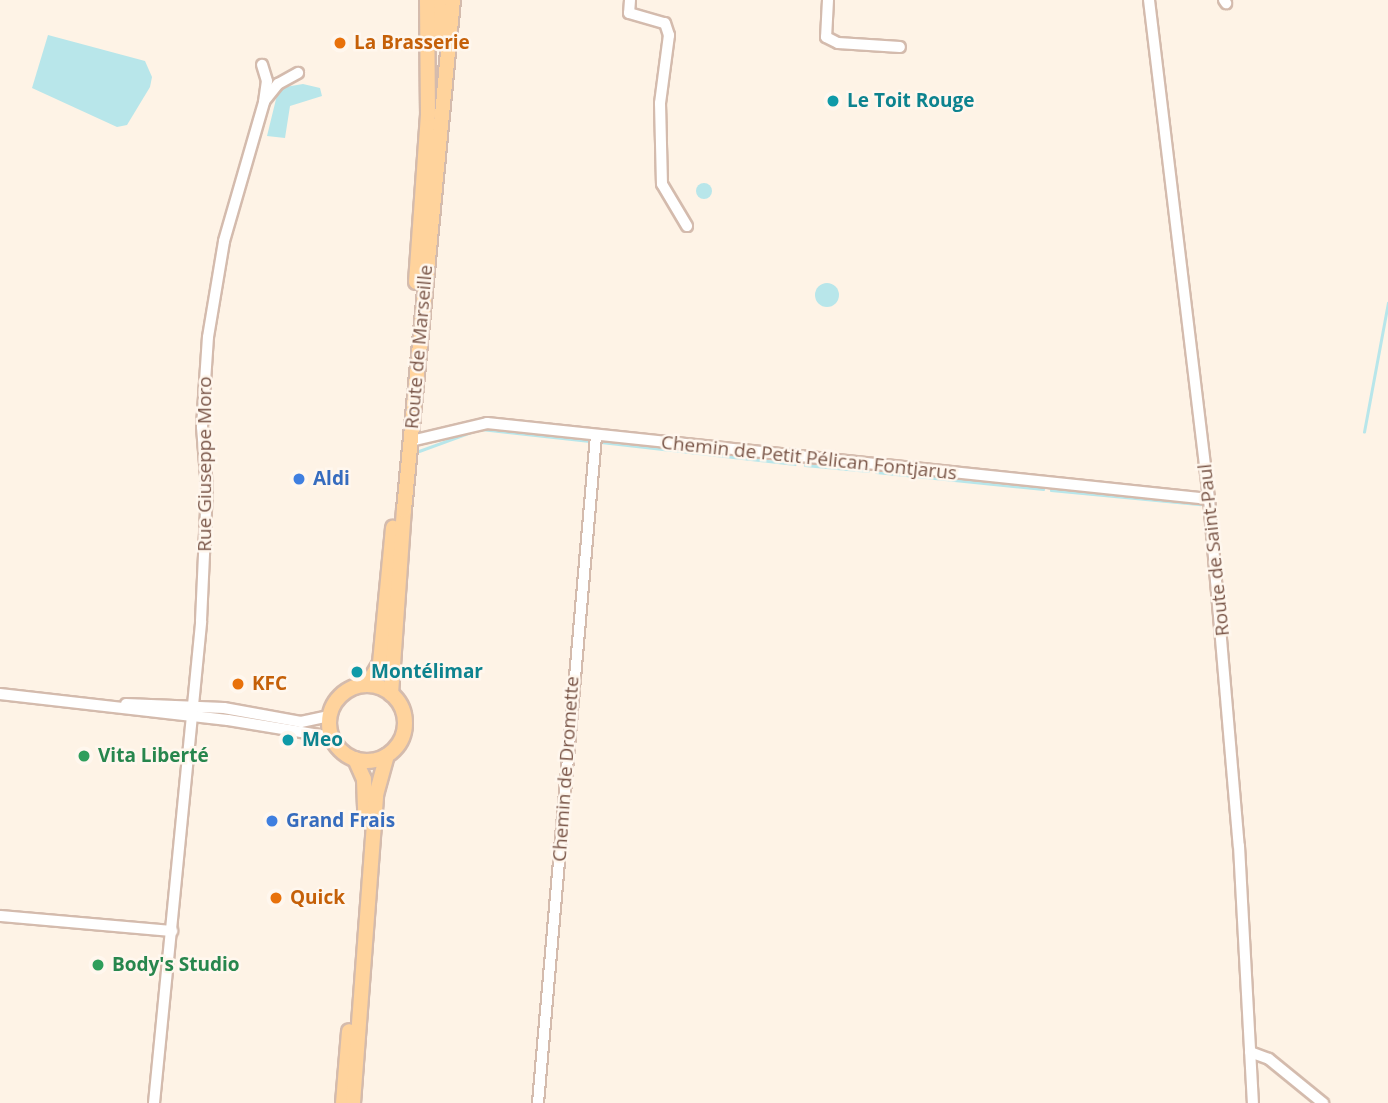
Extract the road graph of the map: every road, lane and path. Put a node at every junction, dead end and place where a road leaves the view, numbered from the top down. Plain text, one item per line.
1 (427, 0) edge
2 (439, 0) edge
3 (453, 0) edge
4 (630, 0) edge
5 (828, 0) edge
6 (1149, 0) edge
7 (900, 47) dead end
8 (262, 65) dead end
9 (298, 73) dead end
10 (429, 98) junction
11 (264, 102) junction
12 (687, 226) dead end
13 (596, 436) junction
14 (411, 441) junction
15 (1209, 499) junction
16 (367, 685) junction
17 (0, 694) edge
18 (391, 694) junction
19 (108, 704) junction
20 (193, 711) junction
21 (330, 716) junction
22 (332, 737) junction
23 (387, 755) junction
24 (355, 759) junction
25 (0, 916) edge
26 (172, 931) junction
27 (1250, 1052) junction
28 (155, 1103) edge
29 (343, 1103) edge
30 (354, 1103) edge
31 (538, 1103) edge
32 (1253, 1103) edge
33 (1323, 1103) edge

1 - 10 main road
2 - 10 main road
3 - 14 main road, Route de Marseille
4 - 12 street
5 - 7 street
6 - 15 street, Route de Saint-Paul
8 - 11 street, Rue Giuseppe Moro
9 - 11 street
10 - 16 main road, Route de Marseille
11 - 20 street, Rue Giuseppe Moro
13 - 14 street, Chemin de Petit Pélican Fontjarus
13 - 15 street, Chemin de Petit Pélican Fontjarus
13 - 31 street, Chemin de Dromette
14 - 18 main road, Route de Marseille
15 - 27 street, Route de Saint-Paul
16 - 18 main road
16 - 21 main road
17 - 19 street
18 - 23 main road
19 - 20 street
19 - 20 street
20 - 21 street
20 - 22 street
20 - 26 street, Rue Giuseppe Moro
21 - 22 main road
22 - 24 main road
23 - 24 main road
23 - 30 main road
24 - 29 main road
25 - 26 street
26 - 28 street, Rue Giuseppe Moro
27 - 32 street, Route de Saint-Paul
27 - 33 street

